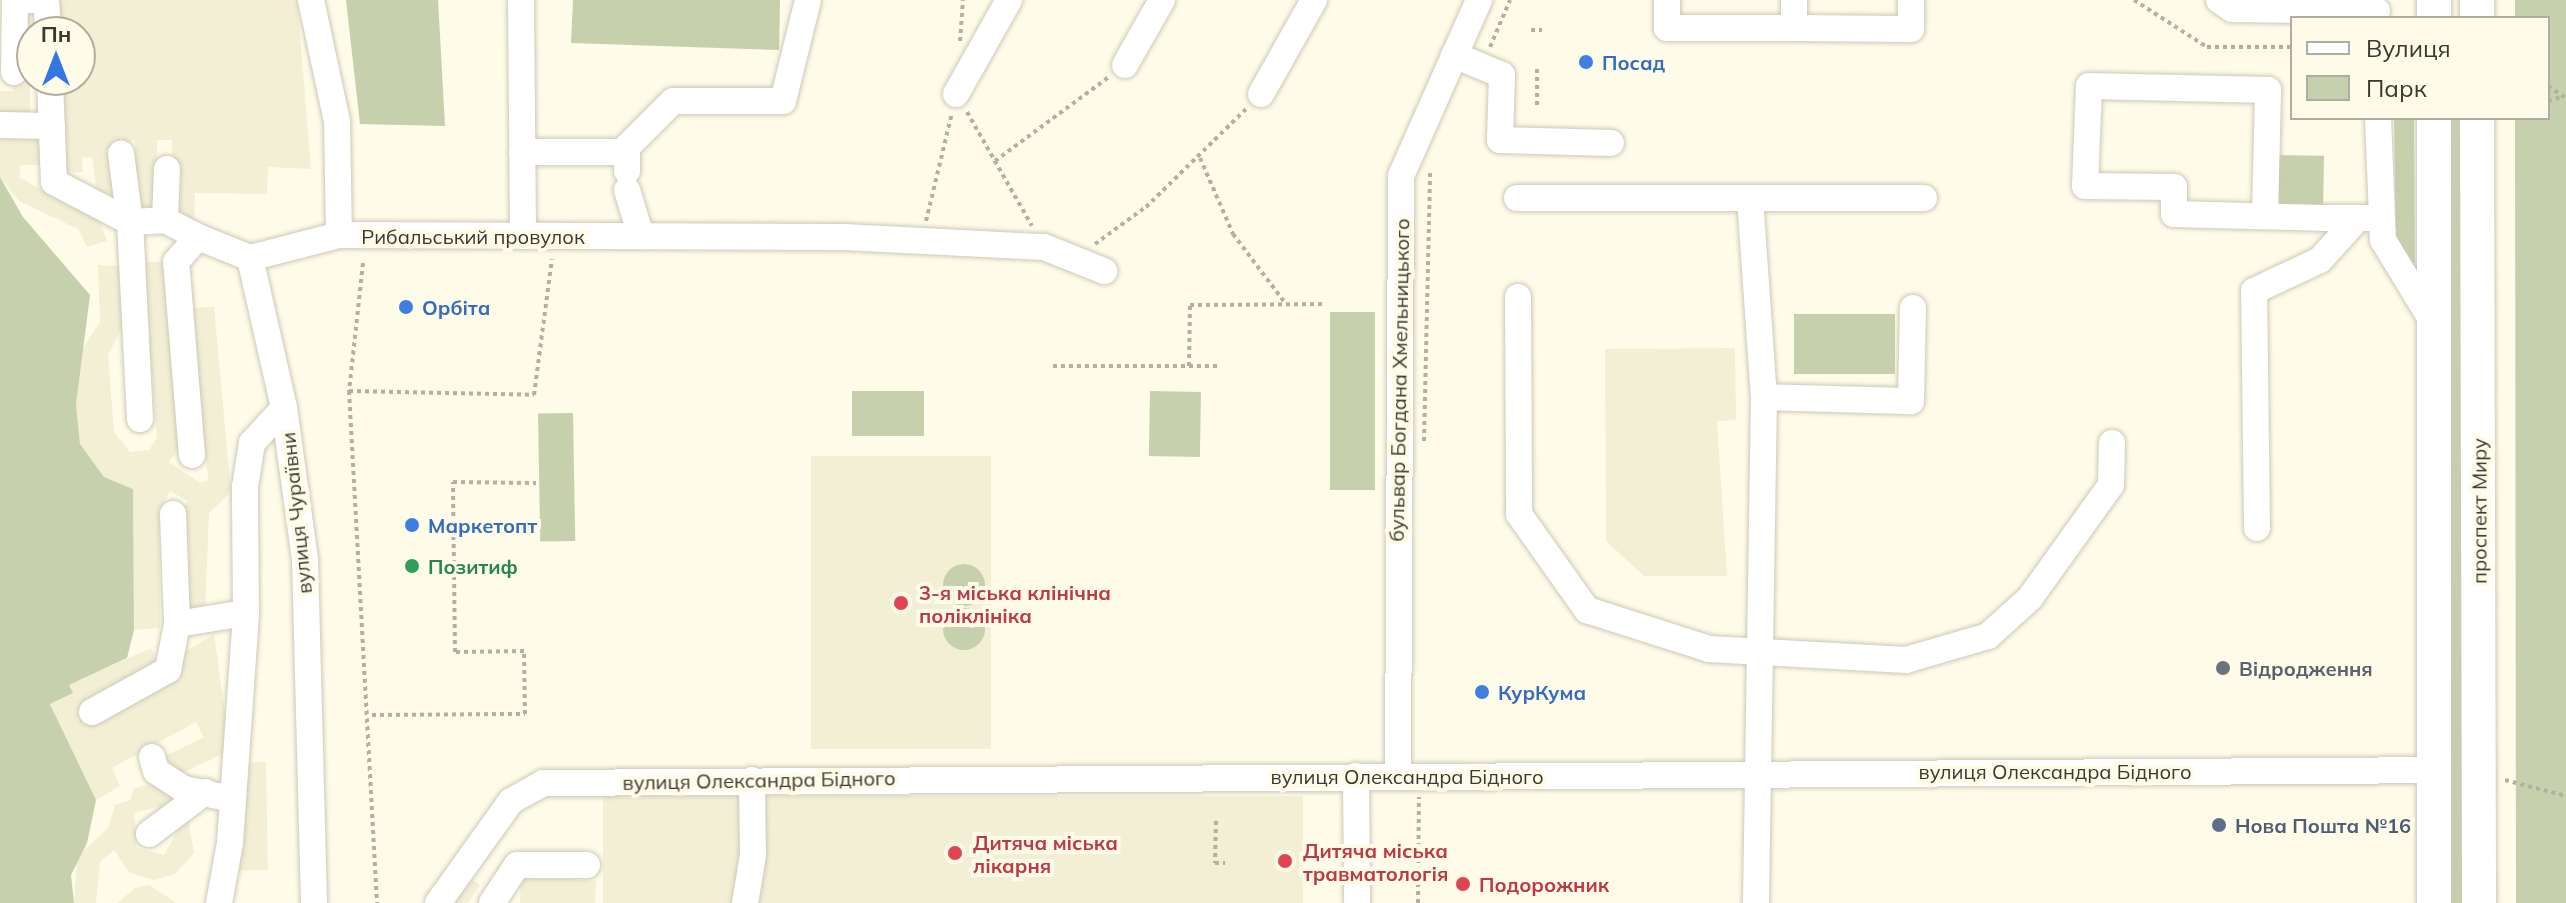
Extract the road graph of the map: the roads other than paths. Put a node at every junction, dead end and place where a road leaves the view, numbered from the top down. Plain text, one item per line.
1 (15, 0) edge
2 (311, 0) edge
3 (521, 0) edge
4 (808, 0) edge
5 (1009, 0) edge
6 (1162, 0) edge
7 (1314, 0) edge
8 (1479, 0) edge
9 (1667, 0) edge
10 (1794, 0) edge
11 (1911, 0) edge
12 (2219, 0) edge
13 (2380, 10) edge
14 (47, 16) edge
15 (1794, 28) junction
16 (1454, 55) junction
17 (1125, 65) road end
18 (14, 72) dead end
19 (956, 94) road end
20 (1261, 94) road end
21 (51, 96) edge
22 (2378, 120) edge
23 (2434, 120) edge
24 (2477, 120) edge
25 (0, 125) edge
26 (52, 126) junction
27 (1611, 143) dead end
28 (522, 152) junction
29 (121, 154) dead end
30 (167, 169) dead end
31 (627, 171) junction
32 (1517, 198) dead end
33 (1750, 198) junction
34 (1924, 198) dead end
35 (2265, 216) junction
36 (2368, 218) junction
37 (165, 220) junction
38 (130, 222) junction
39 (339, 235) junction
40 (523, 236) junction
41 (641, 236) junction
42 (198, 237) junction
43 (250, 258) junction
44 (1104, 271) dead end
45 (1518, 297) dead end
46 (1913, 308) dead end
47 (2434, 324) junction
48 (1764, 397) junction
49 (284, 408) junction
50 (140, 419) dead end
51 (2112, 443) dead end
52 (192, 455) dead end
53 (173, 514) dead end
54 (2257, 528) dead end
55 (246, 613) junction
56 (177, 624) junction
57 (1760, 655) junction
58 (92, 712) dead end
59 (152, 757) dead end
60 (2434, 770) junction
61 (1758, 774) junction
62 (1356, 776) junction
63 (1408, 776) junction
64 (752, 780) junction
65 (205, 792) junction
66 (232, 799) junction
67 (149, 834) dead end
68 (314, 864) junction
69 (587, 865) dead end
70 (215, 901) edge
71 (304, 903) edge
72 (314, 903) edge
73 (438, 903) edge
74 (492, 903) edge
75 (745, 903) edge
76 (1357, 903) edge
77 (1756, 903) edge
78 (2434, 903) edge
79 (2479, 903) edge

1 - 14 street
1 - 18 street
2 - 39 street, Рибальський провулок
3 - 28 street
4 - 31 street
5 - 19 street
6 - 17 street
7 - 20 street
8 - 16 street, бульвар Богдана Хмельницького
9 - 15 street
10 - 15 street
11 - 15 street
12 - 13 street
16 - 27 street
16 - 63 street, бульвар Богдана Хмельницького
21 - 26 street
22 - 36 street
23 - 47 main road
24 - 79 main road, проспект Миру
25 - 26 street
26 - 38 street
28 - 31 street
28 - 40 street
29 - 38 street
30 - 37 street
31 - 41 street
32 - 33 street
33 - 34 street
33 - 48 street
35 - 35 street
35 - 36 street
36 - 47 street
36 - 54 street
37 - 38 street
37 - 42 street
38 - 50 street
39 - 40 street, Рибальський провулок
39 - 43 street
40 - 41 street, Рибальський провулок
41 - 44 street, Рибальський провулок
42 - 43 street
42 - 52 street
43 - 49 street, вулиця Чураївни
45 - 57 street
46 - 48 street
47 - 60 main road
48 - 57 street
49 - 55 street
49 - 68 street, вулиця Чураївни
51 - 57 street
53 - 56 street
55 - 56 street
55 - 66 street
56 - 58 street
57 - 61 street
59 - 65 street
60 - 61 street, вулиця Олександра Бідного
60 - 78 main road
61 - 63 street, вулиця Олександра Бідного
61 - 77 street
62 - 63 street, вулиця Олександра Бідного
62 - 64 street, вулиця Олександра Бідного
62 - 76 street
64 - 73 street, вулиця Олександра Бідного
64 - 75 street
65 - 66 street
65 - 67 street
66 - 70 street
68 - 71 street, вулиця Чураївни
68 - 72 street, вулиця Чураївни
69 - 74 street

